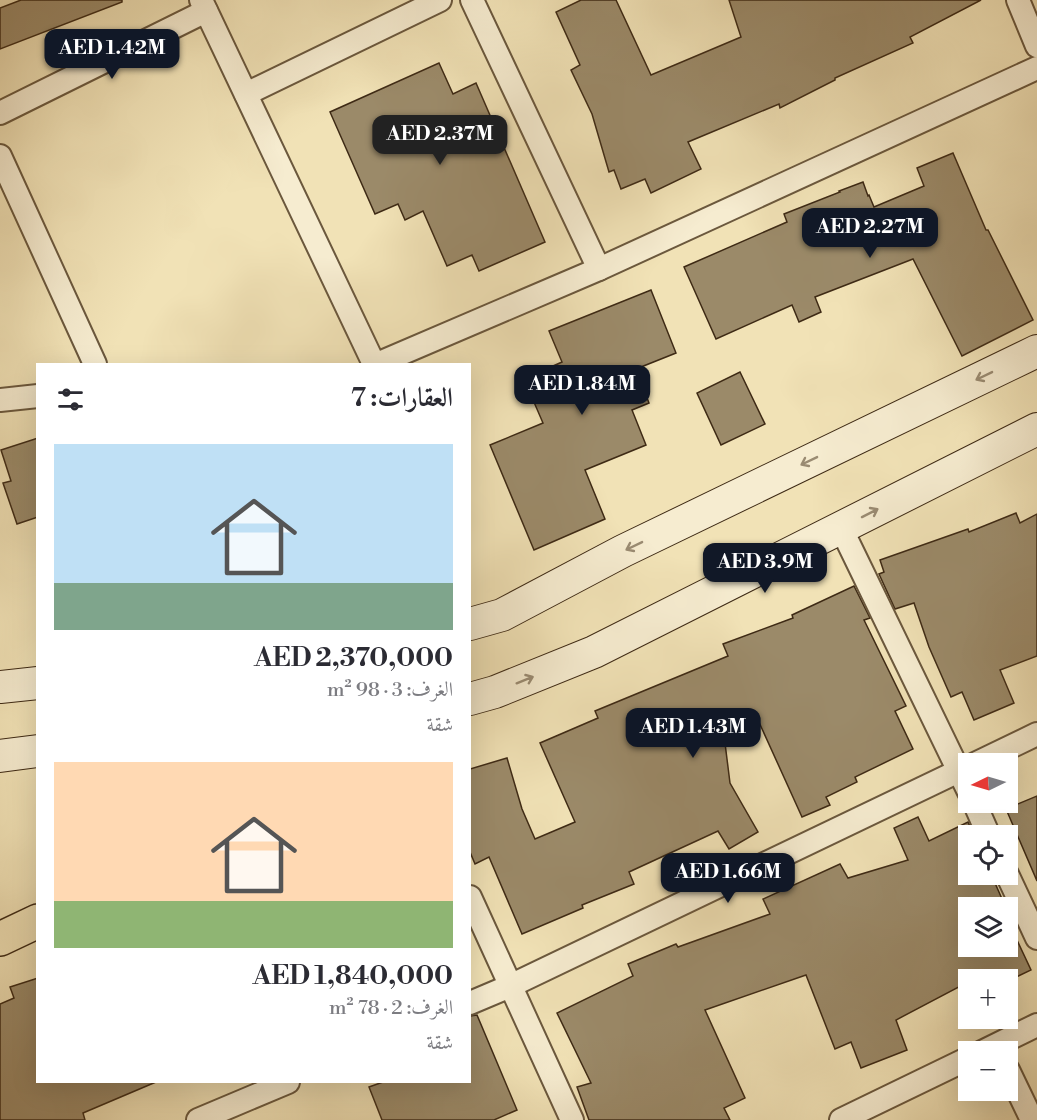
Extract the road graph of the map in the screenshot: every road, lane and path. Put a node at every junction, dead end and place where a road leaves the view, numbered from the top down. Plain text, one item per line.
1 (440, 0) edge
2 (472, 0) edge
3 (1018, 0) edge
4 (204, 5) edge
5 (1037, 46) edge
6 (1037, 68) edge
7 (246, 94) junction
8 (0, 113) edge
9 (0, 156) edge
10 (599, 269) junction
11 (1037, 351) edge
12 (95, 363) edge
13 (375, 363) edge
14 (377, 363) edge
15 (36, 396) edge
16 (0, 400) edge
17 (1037, 429) edge
18 (841, 528) junction
19 (471, 624) edge
20 (36, 683) edge
21 (0, 687) edge
22 (471, 699) edge
23 (1037, 734) edge
24 (36, 751) edge
25 (961, 753) edge
26 (997, 753) edge
27 (0, 756) edge
28 (958, 772) edge
29 (1012, 885) edge
30 (471, 899) edge
31 (36, 922) edge
32 (1037, 938) edge
33 (0, 939) edge
34 (510, 986) junction
35 (471, 1003) edge
36 (1037, 1025) edge
37 (1008, 1041) edge
38 (958, 1063) edge
39 (286, 1083) edge
40 (1018, 1091) edge
41 (198, 1120) edge
42 (572, 1120) edge
43 (841, 1120) edge
44 (1032, 1120) edge

1 - 7 street
2 - 10 street
3 - 5 street
4 - 7 street
4 - 8 street
6 - 10 street
7 - 13 street
9 - 12 street
10 - 14 street
11 -> 19 street
15 - 16 street
18 -> 17 street
22 -> 18 street
18 - 25 street
20 - 21 street
23 - 26 street
24 - 27 street
28 - 34 street
29 - 32 street
30 - 34 street
31 - 33 main road
34 - 35 street
34 - 42 street
36 - 37 street
38 - 43 street
39 - 41 street
40 - 44 street

